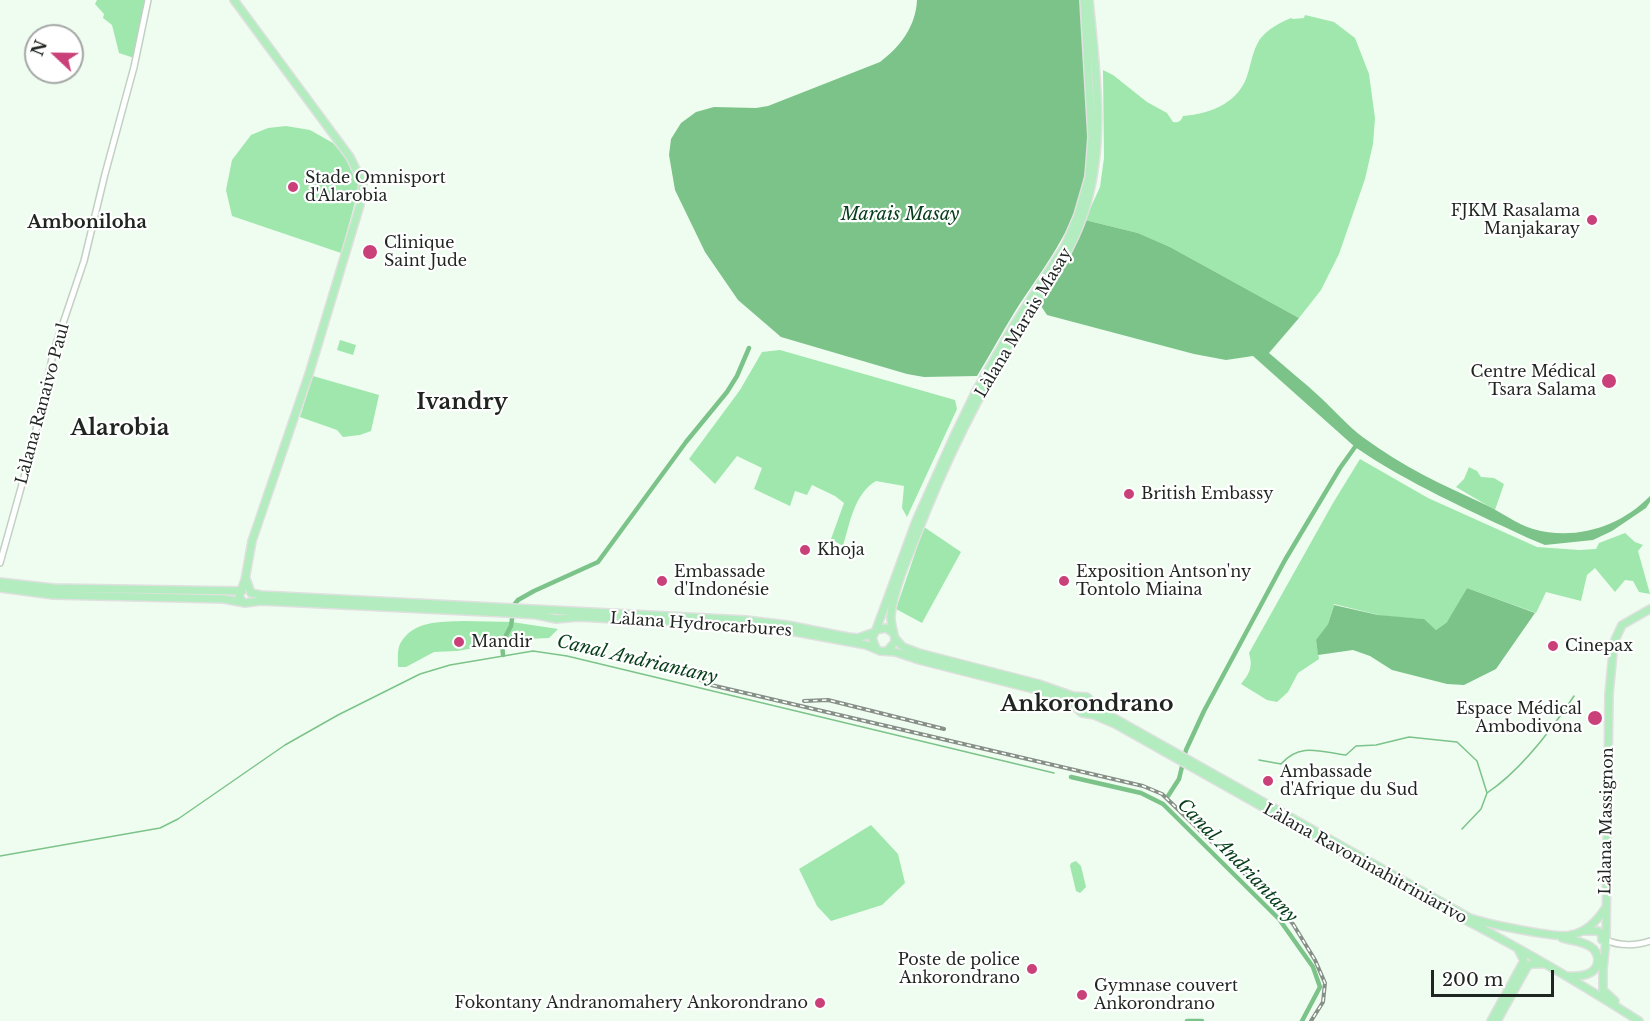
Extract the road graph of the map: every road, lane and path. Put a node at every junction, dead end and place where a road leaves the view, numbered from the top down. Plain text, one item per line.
1 (148, 0) edge
2 (234, 0) edge
3 (1084, 0) edge
4 (1089, 0) edge
5 (1092, 58) junction
6 (1049, 278) junction
7 (0, 563) edge
8 (246, 572) junction
9 (0, 582) edge
10 (0, 588) edge
11 (241, 591) junction
12 (251, 592) junction
13 (245, 602) junction
14 (1650, 609) edge
15 (507, 610) junction
16 (557, 614) junction
17 (876, 631) junction
18 (894, 636) junction
19 (876, 648) junction
20 (888, 650) junction
21 (1081, 697) junction
22 (1093, 703) junction
23 (1076, 707) junction
24 (1087, 713) junction
25 (1183, 759) junction
26 (1606, 907) junction
27 (1496, 924) junction
28 (1513, 927) junction
29 (1590, 929) junction
30 (1488, 932) junction
31 (1561, 936) junction
32 (1606, 938) junction
33 (1650, 941) edge
34 (1508, 943) junction
35 (1615, 945) junction
36 (1518, 949) junction
37 (1605, 952) junction
38 (1546, 965) junction
39 (1603, 970) junction
40 (1565, 975) junction
41 (1581, 985) junction
42 (1491, 1021) edge
43 (1497, 1021) edge
44 (1639, 1021) edge
45 (1647, 1021) edge

1 - 7 street, Làlana Ranaivo Paul
2 - 8 main road
3 - 5 main road, Làlana Marais Masay
4 - 5 main road, Làlana Marais Masay
5 - 6 main road, Làlana Marais Masay
6 - 17 main road, Làlana Marais Masay
6 - 18 main road, Làlana Marais Masay
8 - 11 main road
8 - 12 main road
9 - 11 main road
10 - 13 main road
11 - 12 main road
11 - 13 main road
12 - 13 main road
12 - 15 main road
13 - 15 main road
14 - 26 main road, Làlana Massignon
15 - 16 main road, Làlana Hydrocarbures
16 - 17 main road, Làlana Hydrocarbures
16 - 19 main road, Làlana Hydrocarbures
17 - 18 main road
17 - 19 main road
18 - 20 main road
18 - 21 main road, Làlana Ravoninahitriniarivo
19 - 20 main road
20 - 23 main road, Làlana Ravoninahitriniarivo
21 - 22 main road, Làlana Ravoninahitriniarivo
21 - 23 main road
22 - 24 main road
22 - 25 main road, Làlana Ravoninahitriniarivo
23 - 24 main road, Làlana Ravoninahitriniarivo
24 - 25 main road, Làlana Ravoninahitriniarivo
25 - 27 main road
25 - 30 main road, Làlana Ravoninahitriniarivo
26 - 29 main road
26 - 32 main road, Làlana Massignon
27 - 28 main road
27 - 30 main road
28 - 31 main road
28 - 34 main road
29 - 31 main road
29 - 32 main road
29 - 39 main road
30 - 34 main road, Làlana Ravoninahitriniarivo
31 - 40 main road
32 - 35 street
32 - 37 main road, Làlana Massignon
33 - 35 street
34 - 36 main road, Làlana Ravoninahitriniarivo
35 - 37 street
36 - 38 main road, Làlana Ravoninahitriniarivo
36 - 42 main road
37 - 39 main road, Làlana Massignon
38 - 40 main road, Làlana Ravoninahitriniarivo
38 - 43 main road
39 - 41 main road
39 - 45 main road
40 - 41 main road, Làlana Ravoninahitriniarivo
41 - 44 main road, Làlana Ravoninahitriniarivo

